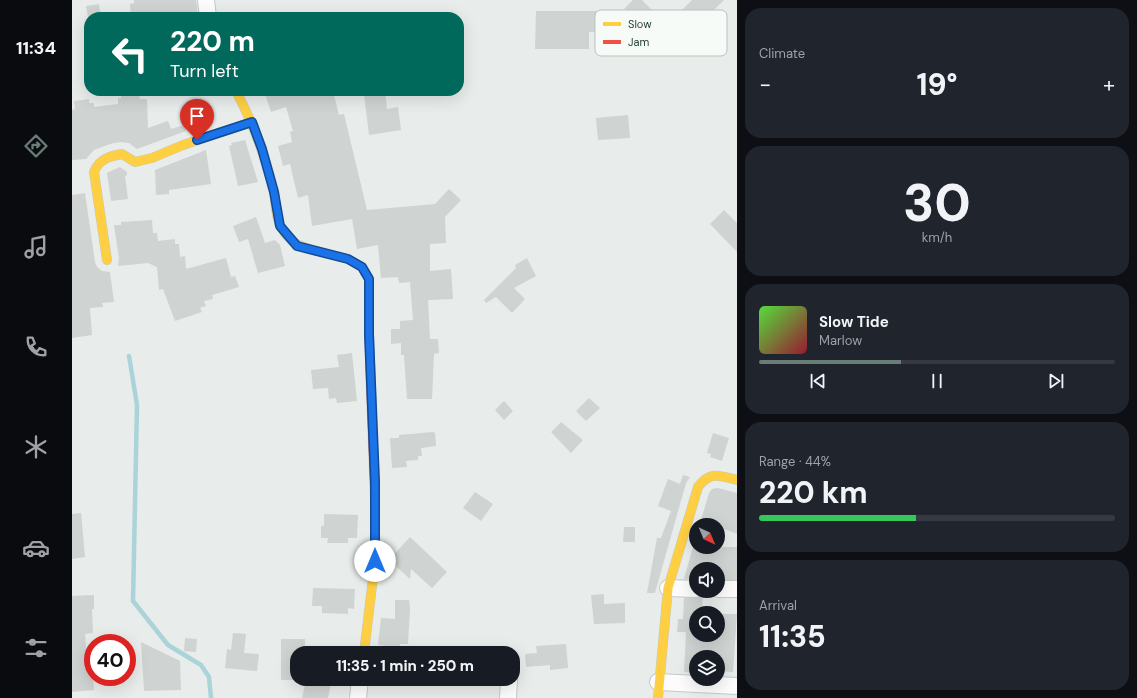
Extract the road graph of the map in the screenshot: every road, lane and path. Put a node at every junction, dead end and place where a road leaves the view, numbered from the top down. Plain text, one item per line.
1 (206, 0) edge
2 (207, 12) edge
3 (239, 96) edge
4 (252, 122) junction
5 (107, 260) dead end
6 (737, 480) edge
7 (668, 588) junction
8 (689, 589) edge
9 (725, 589) edge
10 (737, 590) edge
11 (365, 646) edge
12 (658, 682) junction
13 (359, 686) edge
14 (509, 686) edge
15 (737, 686) edge
16 (358, 698) edge
17 (508, 698) edge
18 (658, 698) edge

1 - 2 street
3 - 4 street
4 - 5 street
4 - 11 street
6 - 7 street
7 - 8 street
7 - 12 street
9 - 10 street
12 - 15 street
12 - 18 street
13 - 16 street
14 - 17 street

